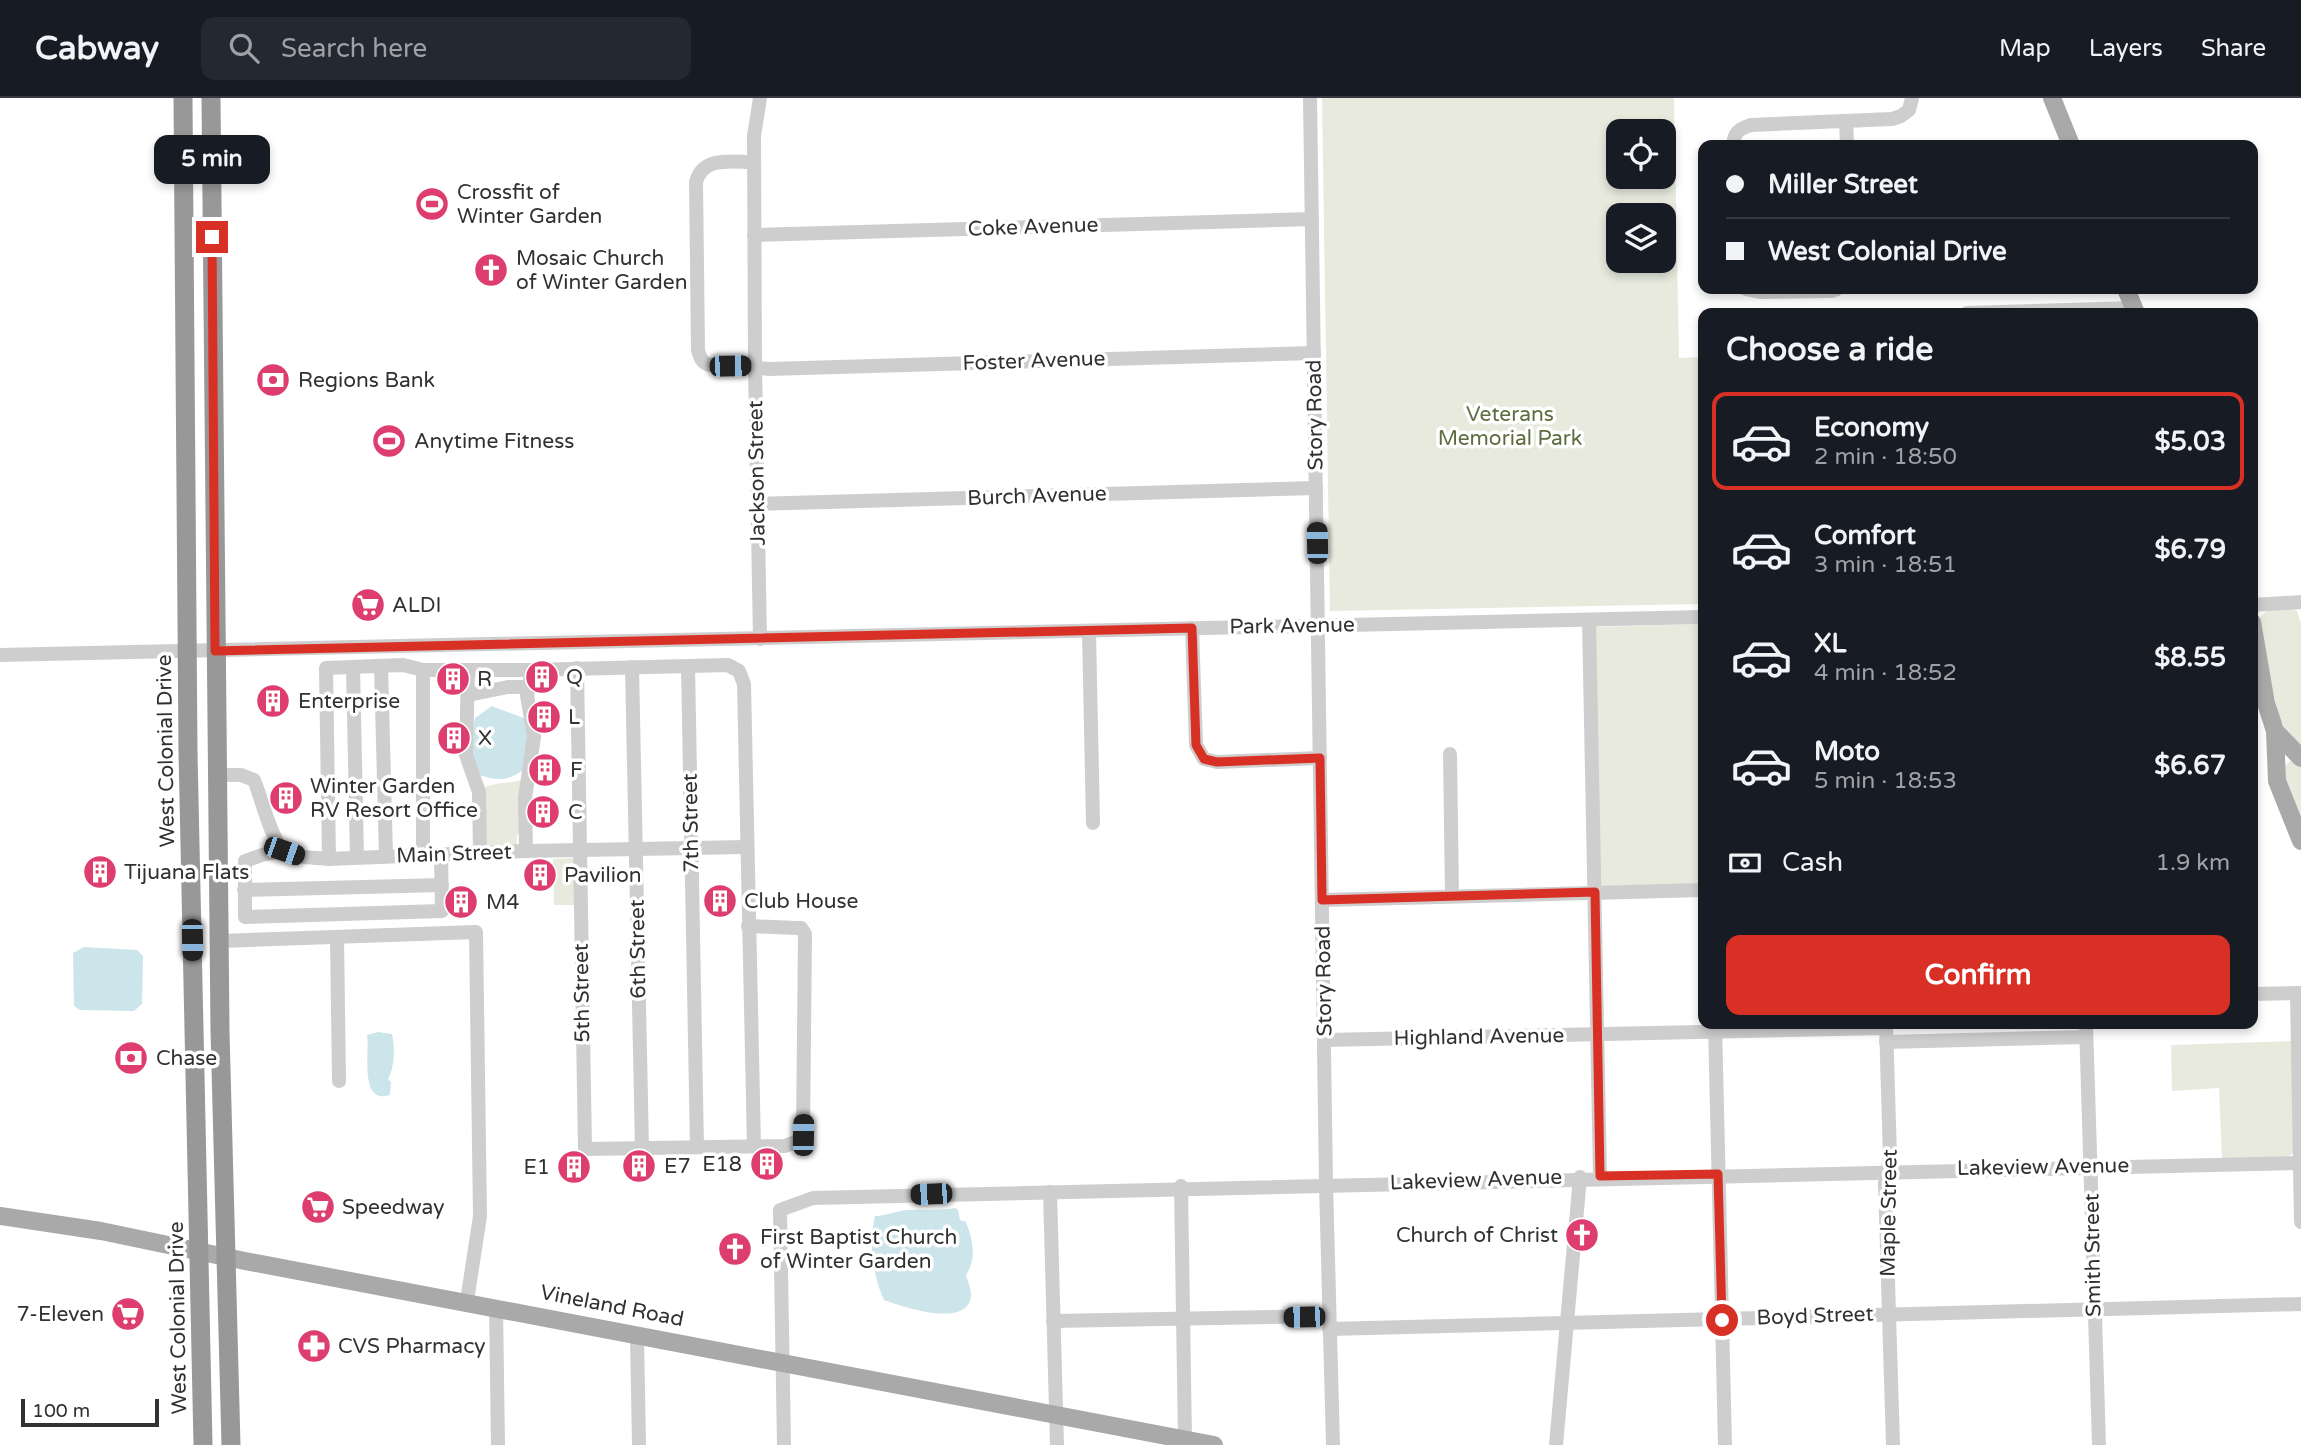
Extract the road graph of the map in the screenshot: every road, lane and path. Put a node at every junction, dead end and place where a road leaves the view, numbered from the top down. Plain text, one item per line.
1 (183, 98) edge
2 (202, 98) edge
3 (211, 98) edge
4 (760, 98) edge
5 (1310, 98) edge
6 (1912, 98) edge
7 (2052, 98) edge
8 (1846, 121) junction
9 (1734, 140) edge
10 (1847, 140) edge
11 (2069, 140) edge
12 (211, 144) junction
13 (754, 162) junction
14 (1311, 219) junction
15 (754, 235) junction
16 (1314, 353) junction
17 (755, 367) junction
18 (186, 387) junction
19 (213, 450) junction
20 (1316, 488) junction
21 (757, 504) junction
22 (2301, 602) edge
23 (2258, 605) edge
24 (1698, 617) edge
25 (1589, 620) junction
26 (1318, 625) junction
27 (1192, 628) junction
28 (1089, 632) junction
29 (760, 639) junction
30 (215, 651) junction
31 (187, 652) junction
32 (0, 655) edge
33 (2258, 657) edge
34 (382, 666) junction
35 (688, 666) junction
36 (353, 667) junction
37 (632, 667) junction
38 (577, 668) junction
39 (423, 670) junction
40 (468, 670) junction
41 (532, 670) junction
42 (528, 687) junction
43 (468, 695) junction
44 (2276, 731) junction
45 (1450, 754) dead end
46 (1320, 758) junction
47 (2301, 759) edge
48 (2276, 769) junction
49 (216, 775) junction
50 (1093, 823) dead end
51 (2301, 841) edge
52 (192, 846) junction
53 (747, 847) junction
54 (692, 848) junction
55 (636, 849) junction
56 (579, 850) junction
57 (284, 851) junction
58 (526, 851) junction
59 (480, 853) junction
60 (423, 855) junction
61 (441, 855) junction
62 (386, 856) junction
63 (357, 857) junction
64 (329, 859) junction
65 (442, 884) junction
66 (244, 890) junction
67 (1698, 890) edge
68 (1595, 892) junction
69 (1452, 896) junction
70 (1322, 900) junction
71 (748, 926) junction
72 (192, 930) junction
73 (337, 937) junction
74 (220, 941) junction
75 (2299, 993) edge
76 (2258, 994) edge
77 (1698, 1029) edge
78 (1715, 1029) edge
79 (1772, 1029) edge
80 (2086, 1030) edge
81 (220, 1031) junction
82 (1886, 1031) edge
83 (1599, 1034) junction
84 (1325, 1040) junction
85 (339, 1081) dead end
86 (754, 1146) junction
87 (697, 1147) junction
88 (642, 1148) junction
89 (2300, 1163) edge
90 (2091, 1165) junction
91 (1888, 1170) junction
92 (1718, 1174) junction
93 (1600, 1176) junction
94 (1580, 1177) junction
95 (1326, 1184) junction
96 (1181, 1186) junction
97 (1050, 1192) junction
98 (0, 1216) edge
99 (2301, 1222) edge
100 (199, 1251) junction
101 (227, 1257) junction
102 (467, 1301) junction
103 (2301, 1304) edge
104 (496, 1307) junction
105 (2094, 1308) junction
106 (1889, 1314) junction
107 (1183, 1320) junction
108 (1722, 1320) junction
109 (1053, 1321) junction
110 (1329, 1322) junction
111 (1566, 1322) junction
112 (637, 1335) junction
113 (782, 1361) junction
114 (1056, 1413) junction
115 (1185, 1440) junction
116 (204, 1445) edge
117 (231, 1445) edge
118 (498, 1445) edge
119 (639, 1445) edge
120 (784, 1445) edge
121 (1057, 1445) edge
122 (1214, 1445) edge
123 (1333, 1445) edge
124 (1556, 1445) edge
125 (1725, 1445) edge
126 (1893, 1445) edge
127 (2099, 1445) edge

1 - 18 highway, West Colonial Drive
2 - 12 highway
3 - 12 highway
4 - 13 street, Jackson Street
5 - 14 street, Story Road
6 - 8 street
7 - 11 main road
8 - 9 street
8 - 10 street
12 - 19 highway
13 - 15 street, Jackson Street
13 - 17 street, Foster Avenue
14 - 15 street, Coke Avenue
14 - 16 street, Story Road
15 - 17 street, Jackson Street
16 - 17 street, Foster Avenue
16 - 20 street, Story Road
17 - 21 street, Jackson Street
18 - 19 highway
18 - 31 highway, West Colonial Drive
19 - 30 highway
20 - 21 street, Burch Avenue
20 - 26 street, Story Road
21 - 29 street, Jackson Street
22 - 23 street
24 - 25 street, Park Avenue
25 - 26 street, Park Avenue
25 - 68 street
26 - 27 street, Park Avenue
26 - 46 street, Story Road
27 - 28 street, Park Avenue
27 - 46 street
28 - 29 street, Park Avenue
28 - 50 street
29 - 30 street, Park Avenue
30 - 31 street, Park Avenue
30 - 49 highway
31 - 32 street, Park Avenue
31 - 52 highway, West Colonial Drive
33 - 44 main road
34 - 36 street
34 - 39 street
34 - 62 street
35 - 37 street
35 - 53 street
35 - 54 street, 7th Street
36 - 63 street
36 - 64 street
37 - 38 street
37 - 55 street, 6th Street
38 - 41 street
38 - 56 street, 5th Street
39 - 40 street
39 - 60 street
40 - 41 street
40 - 43 street
41 - 42 street
42 - 43 street
42 - 58 street
43 - 59 street
44 - 47 main road
44 - 48 main road
45 - 69 street
46 - 70 street, Story Road
47 - 48 main road
48 - 51 main road
49 - 57 street
49 - 74 highway
52 - 72 highway, West Colonial Drive
52 - 74 highway
53 - 54 street, Main Street
53 - 71 street
54 - 55 street, Main Street
54 - 87 street, 7th Street
55 - 56 street, Main Street
55 - 88 street, 6th Street
56 - 58 street, Main Street
56 - 88 street, 5th Street
57 - 64 street, Main Street
57 - 66 street
58 - 59 street, Main Street
59 - 61 street, Main Street
60 - 61 street, Main Street
60 - 62 street, Main Street
61 - 65 street
62 - 63 street, Main Street
63 - 64 street, Main Street
65 - 66 street
65 - 66 street
67 - 68 street
68 - 69 street
68 - 83 street
69 - 70 street
70 - 84 street, Story Road
71 - 86 street
71 - 86 street, 5th Street
72 - 81 highway
72 - 100 highway, West Colonial Drive
73 - 74 street
73 - 85 street
73 - 102 street
74 - 81 highway
75 - 76 street
75 - 89 street
77 - 83 street, Highland Avenue
78 - 92 street
79 - 82 street, Highland Avenue
80 - 82 street, Highland Avenue
80 - 90 street, Smith Street
81 - 101 highway
82 - 91 street, Maple Street
83 - 84 street, Highland Avenue
83 - 93 street
84 - 95 street, Story Road
86 - 87 street, 5th Street
87 - 88 street, 5th Street
89 - 90 street, Lakeview Avenue
89 - 99 street
90 - 91 street, Lakeview Avenue
90 - 105 street, Smith Street
91 - 92 street, Lakeview Avenue
91 - 106 street, Maple Street
92 - 93 street, Lakeview Avenue
92 - 108 street
93 - 94 street, Lakeview Avenue
94 - 95 street, Lakeview Avenue
94 - 111 street
95 - 96 street, Lakeview Avenue
95 - 110 street, Story Road
96 - 97 street, Lakeview Avenue
96 - 107 street
97 - 109 street
97 - 113 street, Lakeview Avenue
98 - 100 main road, Vineland Road
100 - 101 main road, Vineland Road
100 - 116 highway, West Colonial Drive
101 - 102 main road, Vineland Road
101 - 117 highway
102 - 104 main road, Vineland Road
103 - 105 street, Boyd Street
104 - 112 main road, Vineland Road
104 - 118 street
105 - 106 street, Boyd Street
105 - 127 street, Smith Street
106 - 108 street, Boyd Street
106 - 126 street, Maple Street
107 - 109 street, Boyd Street
107 - 110 street, Boyd Street
107 - 115 street
108 - 111 street, Boyd Street
108 - 125 street
109 - 114 street
110 - 111 street, Boyd Street
110 - 123 street, Story Road
111 - 124 street
112 - 113 main road, Vineland Road
112 - 119 street
113 - 114 main road, Vineland Road
113 - 120 street
114 - 115 main road, Vineland Road
114 - 121 street
115 - 122 main road, Vineland Road

